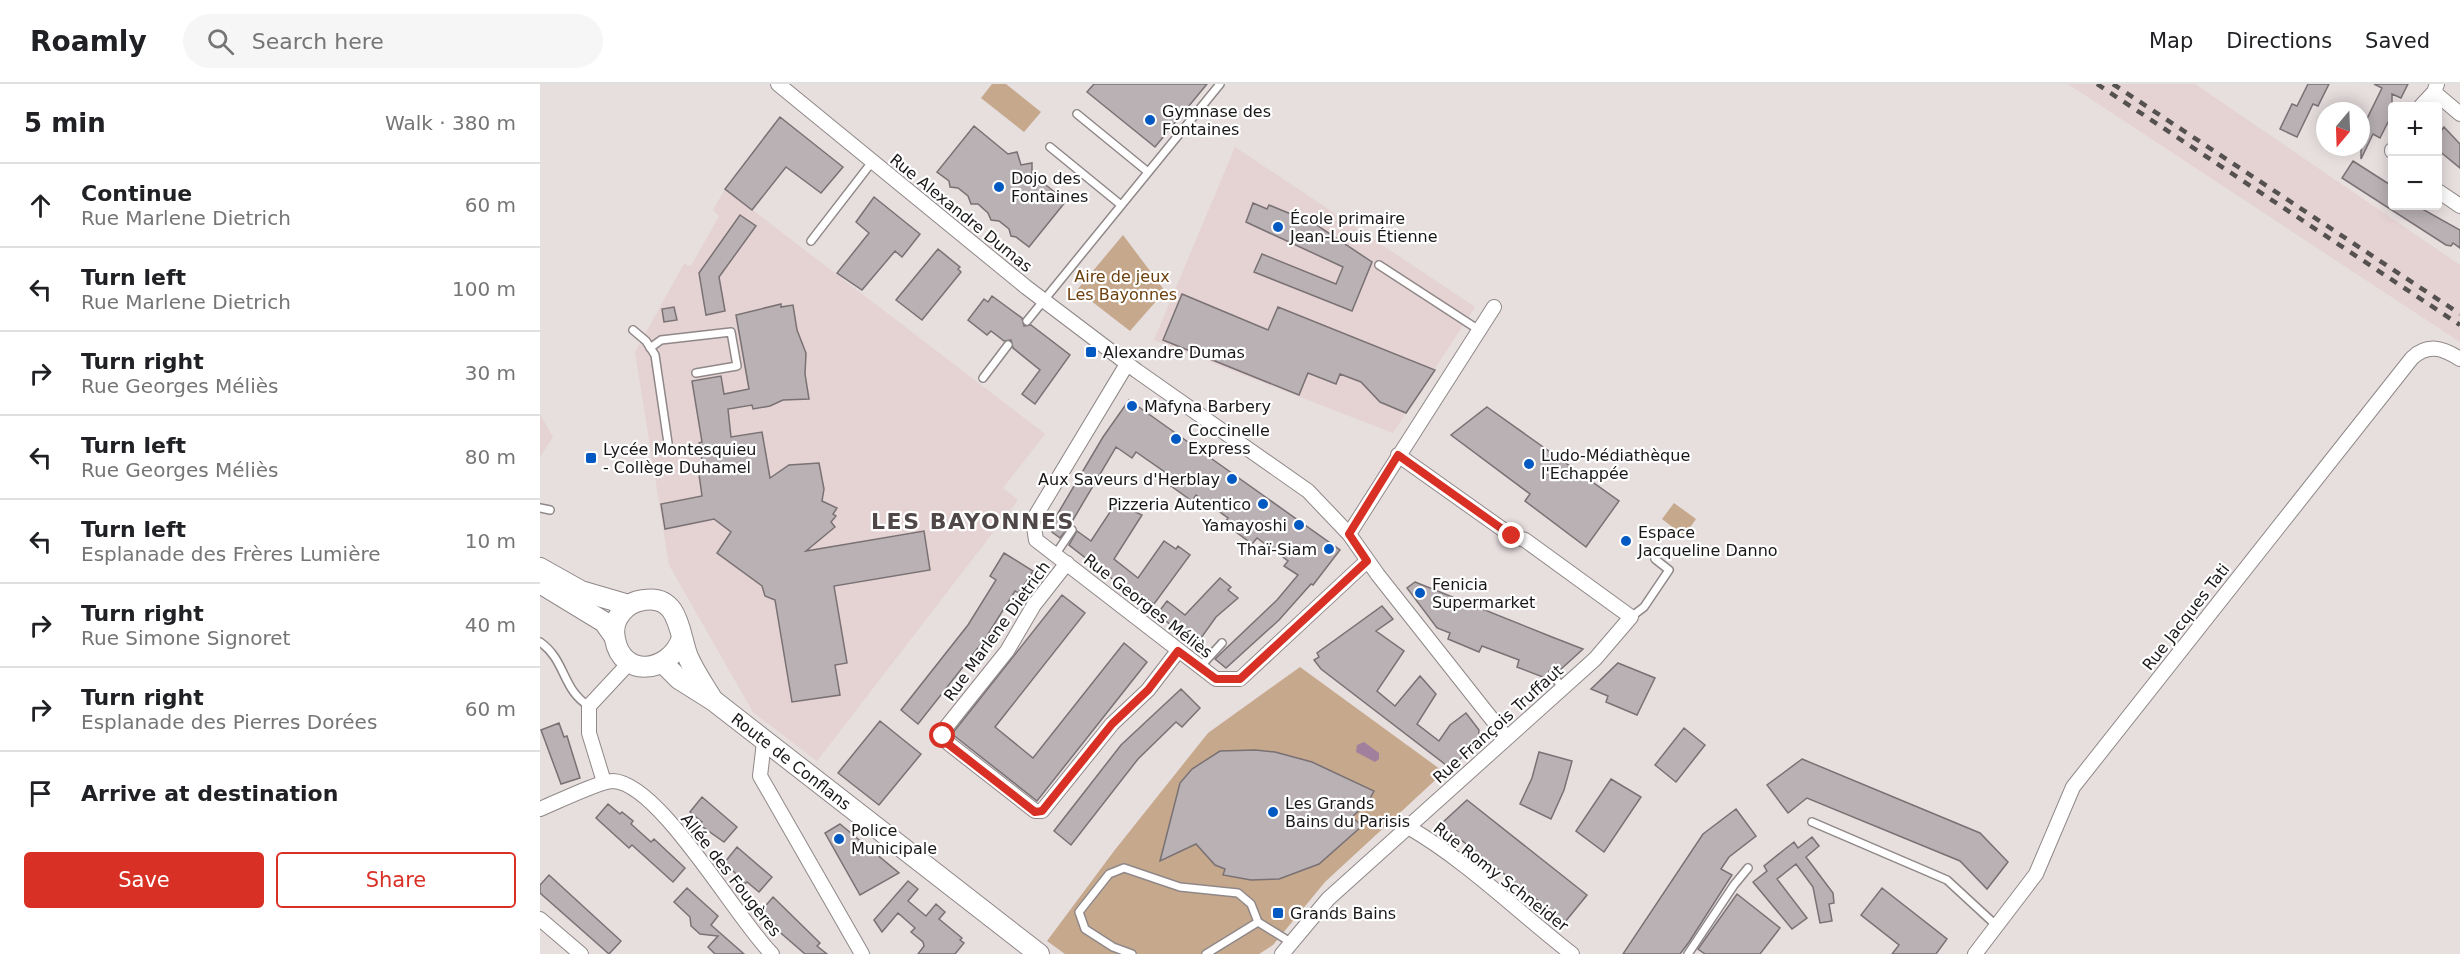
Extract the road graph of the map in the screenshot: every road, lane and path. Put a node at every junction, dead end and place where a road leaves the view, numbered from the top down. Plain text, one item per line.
1 (778, 84) edge
2 (1220, 84) edge
3 (2436, 88) edge
4 (2424, 102) edge
5 (1077, 114) dead end
6 (2460, 114) edge
7 (1050, 147) dead end
8 (872, 162) junction
9 (1148, 172) junction
10 (2442, 194) edge
11 (1121, 205) junction
12 (2460, 206) edge
13 (811, 241) dead end
14 (1379, 265) dead end
15 (1043, 300) junction
16 (1494, 308) dead end
17 (1027, 321) dead end
18 (633, 330) dead end
19 (1479, 330) junction
20 (1008, 345) dead end
21 (650, 348) junction
22 (2460, 359) edge
23 (1127, 364) junction
24 (696, 373) dead end
25 (982, 378) dead end
26 (668, 443) dead end
27 (1398, 455) junction
28 (540, 508) edge
29 (550, 510) dead end
30 (1072, 530) dead end
31 (1349, 534) junction
32 (1056, 555) junction
33 (1655, 559) dead end
34 (1367, 561) junction
35 (1067, 563) junction
36 (540, 568) edge
37 (540, 583) edge
38 (629, 605) junction
39 (1631, 617) junction
40 (614, 636) junction
41 (682, 638) junction
42 (540, 642) edge
43 (1222, 643) dead end
44 (1178, 651) junction
45 (630, 662) junction
46 (663, 663) junction
47 (1200, 667) junction
48 (1553, 675) dead end
49 (1563, 688) junction
50 (714, 701) junction
51 (589, 706) junction
52 (1506, 737) junction
53 (764, 742) junction
54 (604, 782) junction
55 (540, 809) edge
56 (1812, 822) dead end
57 (1408, 827) junction
58 (1748, 868) dead end
59 (540, 919) edge
60 (1258, 922) junction
61 (1998, 927) junction
62 (1292, 943) junction
63 (581, 954) edge
64 (772, 954) edge
65 (862, 954) edge
66 (1039, 954) edge
67 (1132, 954) edge
68 (1206, 954) edge
69 (1282, 954) edge
70 (1572, 954) edge
71 (1688, 954) edge
72 (1975, 954) edge

1 - 8 street, Rue Alexandre Dumas
2 - 9 lane
3 - 4 street
3 - 6 street
5 - 9 lane
7 - 11 lane
8 - 13 lane
8 - 15 street, Rue Alexandre Dumas
9 - 11 lane
10 - 12 street
11 - 15 lane
14 - 19 lane
15 - 17 lane
15 - 23 street, Rue Alexandre Dumas
16 - 19 street
18 - 21 lane
19 - 27 street
20 - 25 lane
21 - 24 lane
21 - 26 lane
22 - 61 street, Rue Jacques Tati
23 - 31 street, Rue Alexandre Dumas
23 - 32 street, Rue Georges Méliès
27 - 31 street
27 - 39 street
28 - 29 lane
30 - 32 lane
31 - 34 street, Rue Alexandre Dumas
32 - 35 street, Rue Georges Méliès
33 - 39 lane
34 - 47 street, Rue Georges Méliès
34 - 52 street, Rue Alexandre Dumas
35 - 44 street, Rue Georges Méliès
35 - 44 street, Rue Marlene Dietrich
36 - 38 main road
37 - 40 main road
38 - 40 main road
38 - 41 main road
39 - 49 street, Rue François Truffaut
40 - 45 main road
41 - 46 main road
41 - 50 main road
42 - 51 lane
43 - 47 lane
44 - 47 street, Rue Georges Méliès
45 - 46 main road
45 - 51 street
46 - 50 main road
48 - 49 lane
49 - 52 street, Rue François Truffaut
50 - 53 main road, Route de Conflans
51 - 54 street
52 - 57 street, Rue François Truffaut
53 - 65 street
53 - 66 main road, Route de Conflans
54 - 55 street
54 - 64 street, Allée des Fougères
56 - 61 lane
57 - 62 street, Rue François Truffaut
57 - 70 street, Rue Romy Schneider
58 - 71 lane
59 - 63 street
60 - 62 lane
60 - 67 lane
60 - 68 lane
61 - 72 street, Rue Jacques Tati
62 - 69 street, Rue François Truffaut

